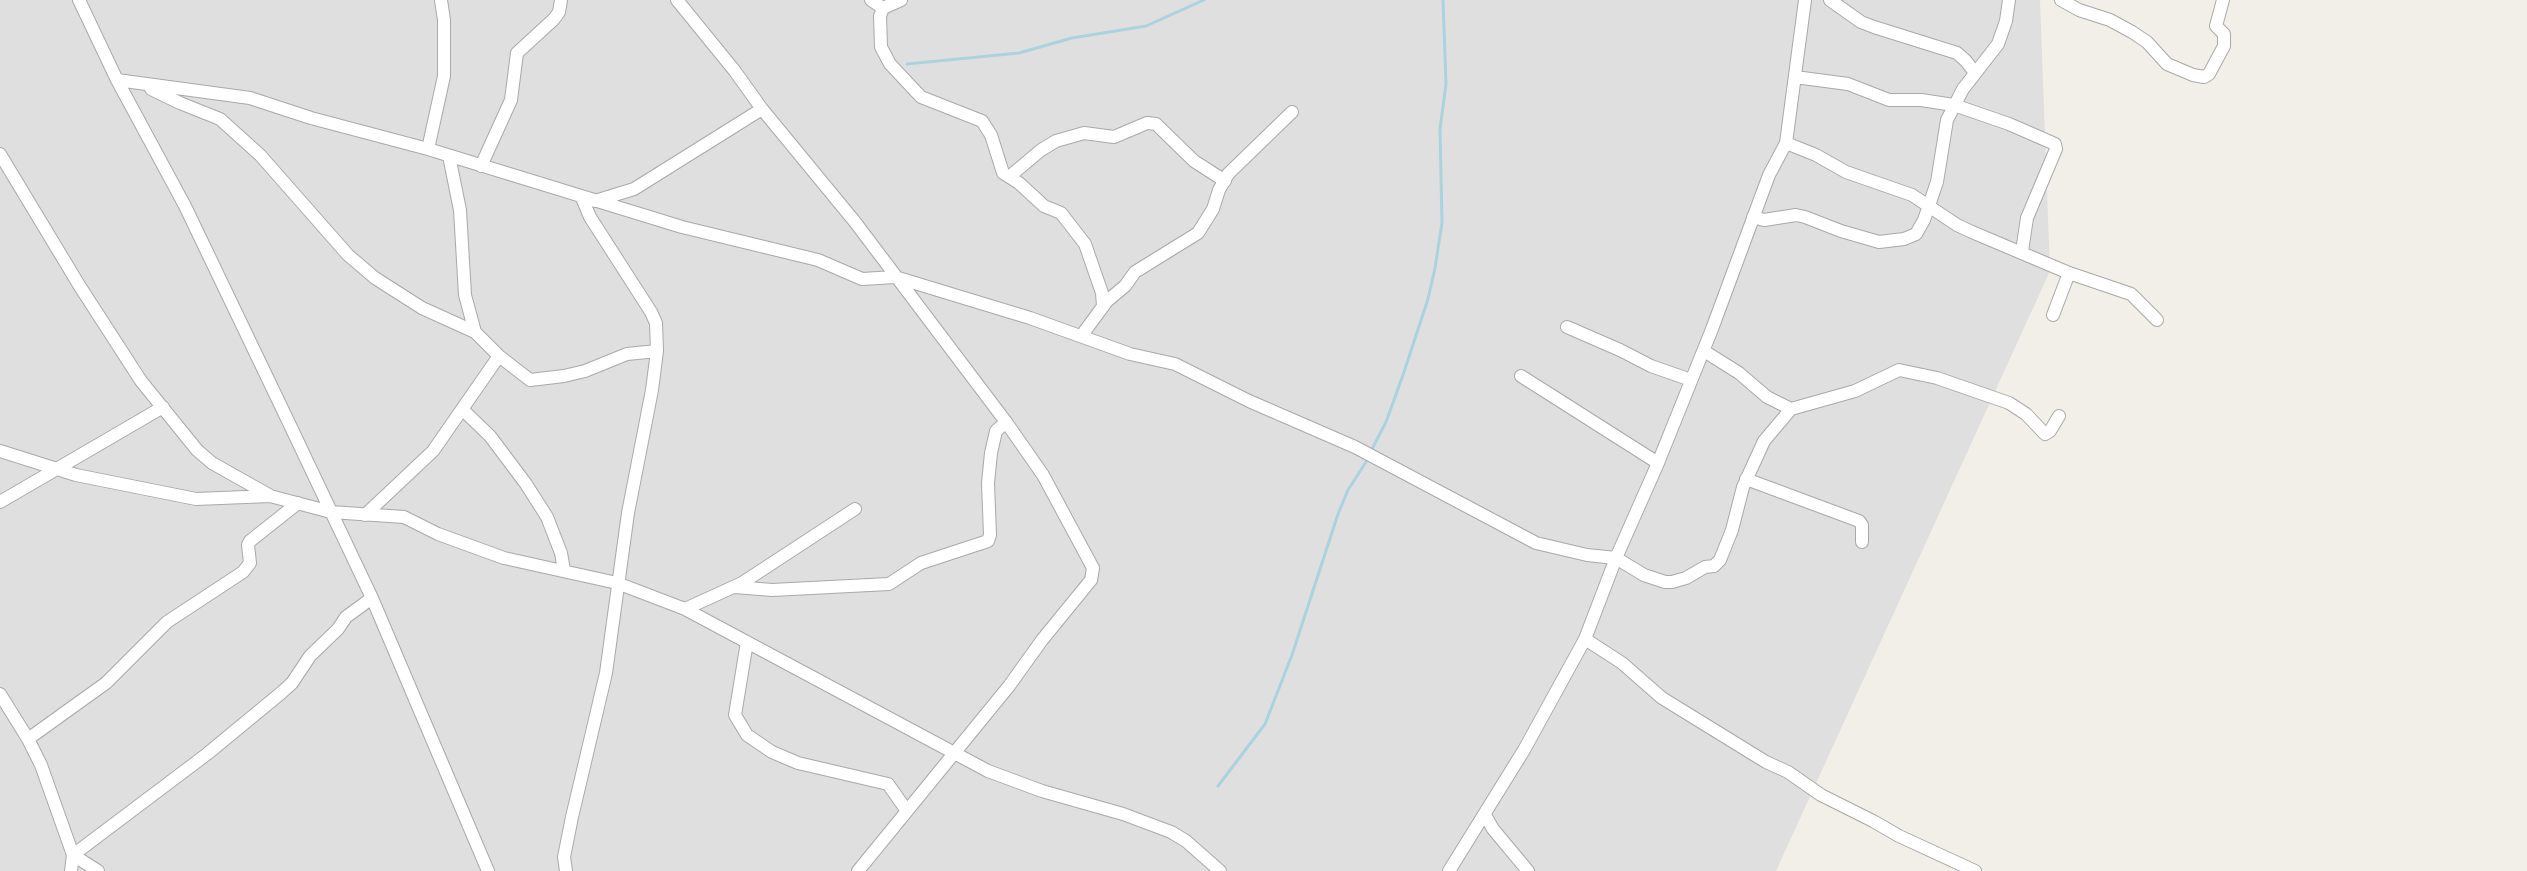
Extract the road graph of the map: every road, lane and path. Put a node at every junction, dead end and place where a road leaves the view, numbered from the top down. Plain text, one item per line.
1 (79, 0) edge
2 (441, 0) edge
3 (561, 0) edge
4 (677, 0) edge
5 (871, 0) edge
6 (901, 0) edge
7 (1806, 0) edge
8 (2009, 0) edge
9 (2061, 0) edge
10 (2223, 0) edge
11 (1833, 1) edge
12 (883, 8) junction
13 (1975, 73) junction
14 (1795, 77) junction
15 (117, 80) junction
16 (142, 84) junction
17 (1954, 105) junction
18 (762, 109) junction
19 (1292, 112) dead end
20 (1786, 143) junction
21 (428, 149) junction
22 (0, 154) edge
23 (449, 156) junction
24 (481, 166) junction
25 (1009, 177) junction
26 (1225, 181) junction
27 (588, 200) junction
28 (1930, 206) junction
29 (1753, 217) junction
30 (2022, 251) junction
31 (2069, 273) junction
32 (896, 277) junction
33 (1103, 306) junction
34 (2053, 315) dead end
35 (2157, 320) dead end
36 (1567, 327) dead end
37 (475, 332) junction
38 (1082, 336) junction
39 (657, 351) junction
40 (1704, 351) junction
41 (499, 357) junction
42 (1521, 376) dead end
43 (1691, 380) junction
44 (163, 407) junction
45 (1791, 409) junction
46 (463, 410) junction
47 (2059, 416) dead end
48 (1006, 422) junction
49 (0, 451) edge
50 (1658, 463) junction
51 (56, 469) junction
52 (1746, 479) junction
53 (270, 496) junction
54 (0, 502) edge
55 (298, 503) junction
56 (855, 509) dead end
57 (331, 512) junction
58 (365, 516) junction
59 (1862, 542) dead end
60 (1616, 558) junction
61 (564, 570) junction
62 (618, 583) junction
63 (735, 587) junction
64 (372, 598) junction
65 (685, 609) junction
66 (1585, 639) junction
67 (747, 642) junction
68 (0, 694) edge
69 (28, 739) junction
70 (954, 753) junction
71 (907, 812) junction
72 (1485, 815) junction
73 (73, 855) junction
74 (71, 871) edge
75 (98, 871) edge
76 (488, 871) edge
77 (566, 871) edge
78 (858, 871) edge
79 (1220, 871) edge
80 (1449, 871) edge
81 (1528, 871) edge
82 (1975, 871) edge

1 - 15 street
2 - 21 street
3 - 24 street
4 - 18 street
5 - 12 street
6 - 12 street
7 - 14 street
8 - 13 street
9 - 10 street
11 - 13 street
12 - 25 street
13 - 17 street
14 - 17 street
14 - 20 street
15 - 16 street
15 - 57 street
16 - 21 street
16 - 37 street
17 - 28 street
17 - 30 street
18 - 27 street
18 - 32 street
19 - 26 street
20 - 28 street
20 - 29 street
21 - 23 street
22 - 44 street
23 - 24 street
23 - 37 street
24 - 27 street
25 - 26 street
25 - 33 street
26 - 33 street
27 - 32 street
27 - 39 street
28 - 29 street
28 - 30 street
29 - 40 street
30 - 31 street
31 - 34 street
31 - 35 street
32 - 38 street
32 - 48 street
33 - 38 street
36 - 43 street
37 - 41 street
38 - 60 street
39 - 41 street
39 - 62 street
40 - 43 street
40 - 45 street
41 - 46 street
42 - 50 street
43 - 50 street
44 - 51 street
44 - 53 street
45 - 47 street
45 - 52 street
46 - 58 street
46 - 61 street
48 - 63 street
48 - 70 street
49 - 51 street
50 - 60 street
51 - 53 street
51 - 54 street
52 - 59 street
52 - 60 street
53 - 55 street
55 - 57 street
55 - 69 street
56 - 63 street
57 - 58 street
57 - 64 street
58 - 61 street
60 - 66 street
61 - 62 street
62 - 65 street
62 - 77 street
63 - 65 street
64 - 73 street
64 - 76 street
65 - 67 street
66 - 72 street
66 - 82 street
67 - 70 street
67 - 71 street
68 - 69 street
69 - 73 street
70 - 71 street
70 - 79 street
71 - 78 street
72 - 80 street
72 - 81 street
73 - 74 street
73 - 75 street

